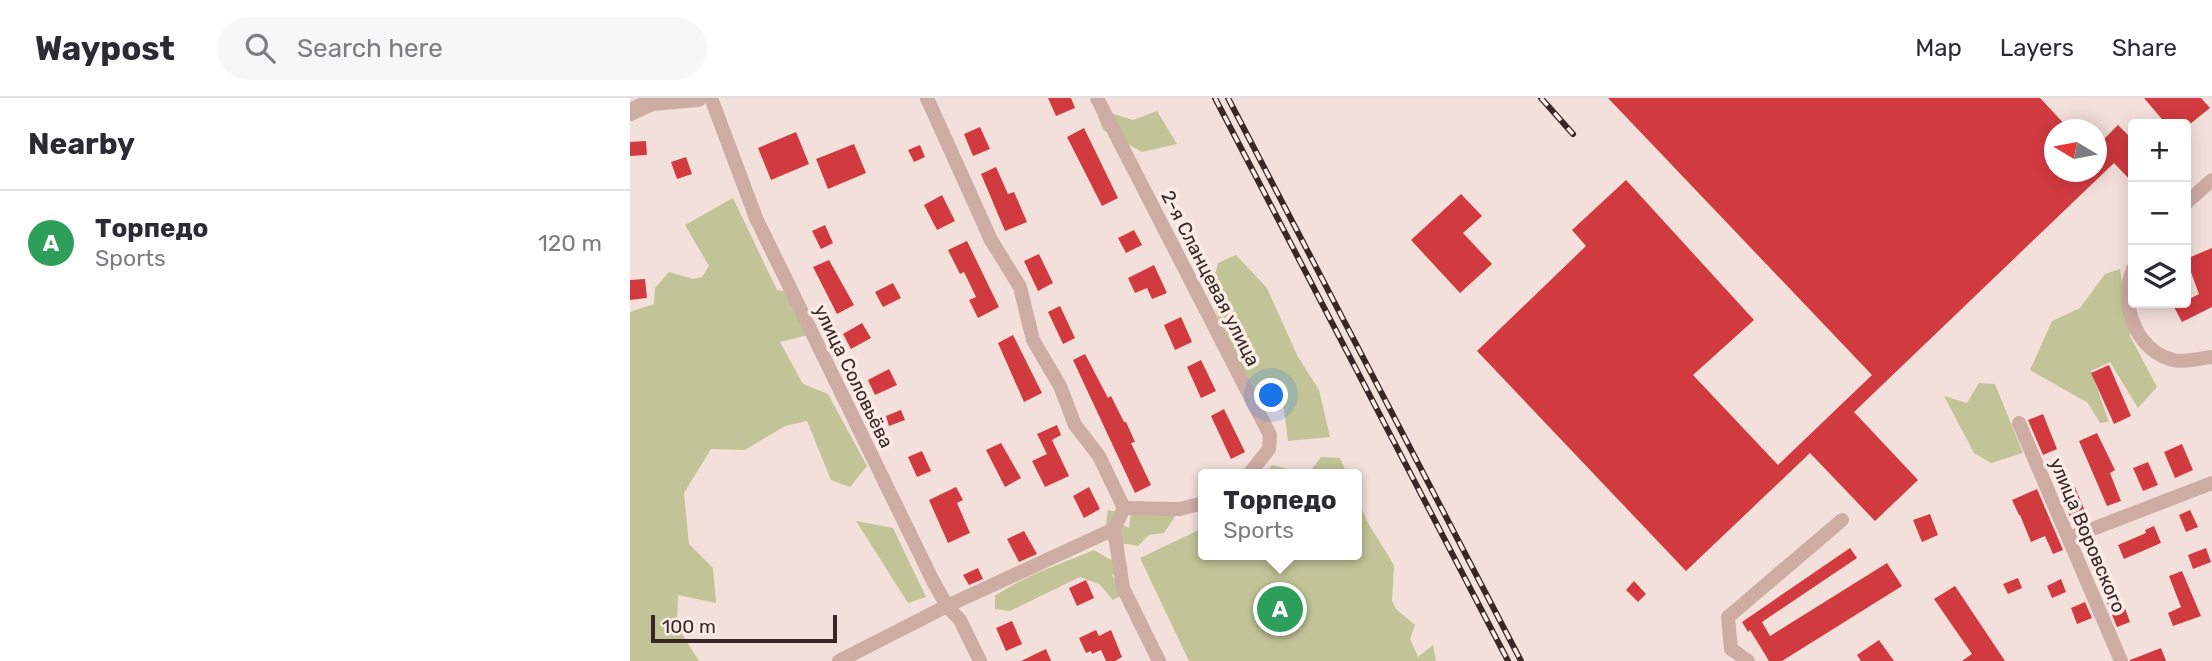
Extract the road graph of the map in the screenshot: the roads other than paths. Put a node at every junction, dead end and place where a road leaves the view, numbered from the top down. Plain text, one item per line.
1 (631, 98) edge
2 (698, 98) edge
3 (711, 98) edge
4 (927, 98) edge
5 (1097, 98) edge
6 (630, 104) edge
7 (630, 111) edge
8 (2212, 180) edge
9 (2191, 199) edge
10 (2130, 308) edge
11 (2212, 357) edge
12 (2019, 423) dead end
13 (1253, 469) edge
14 (2212, 483) edge
15 (1198, 504) edge
16 (1124, 508) junction
17 (1842, 520) dead end
18 (1114, 530) junction
19 (2068, 538) junction
20 (947, 606) junction
21 (839, 661) edge
22 (981, 661) edge
23 (1159, 661) edge
24 (1748, 661) edge
25 (2122, 661) edge

1 - 6 street
2 - 7 street
3 - 20 street, улица Соловьёва
4 - 16 street
5 - 13 street, 2-я Сланцевая улица
8 - 9 street
10 - 11 street
12 - 19 street, улица Воровского
14 - 19 street
15 - 16 street
16 - 18 street
17 - 24 street
18 - 20 street
18 - 23 street
19 - 25 street, улица Воровского
20 - 21 street
20 - 22 street, улица Соловьёва

